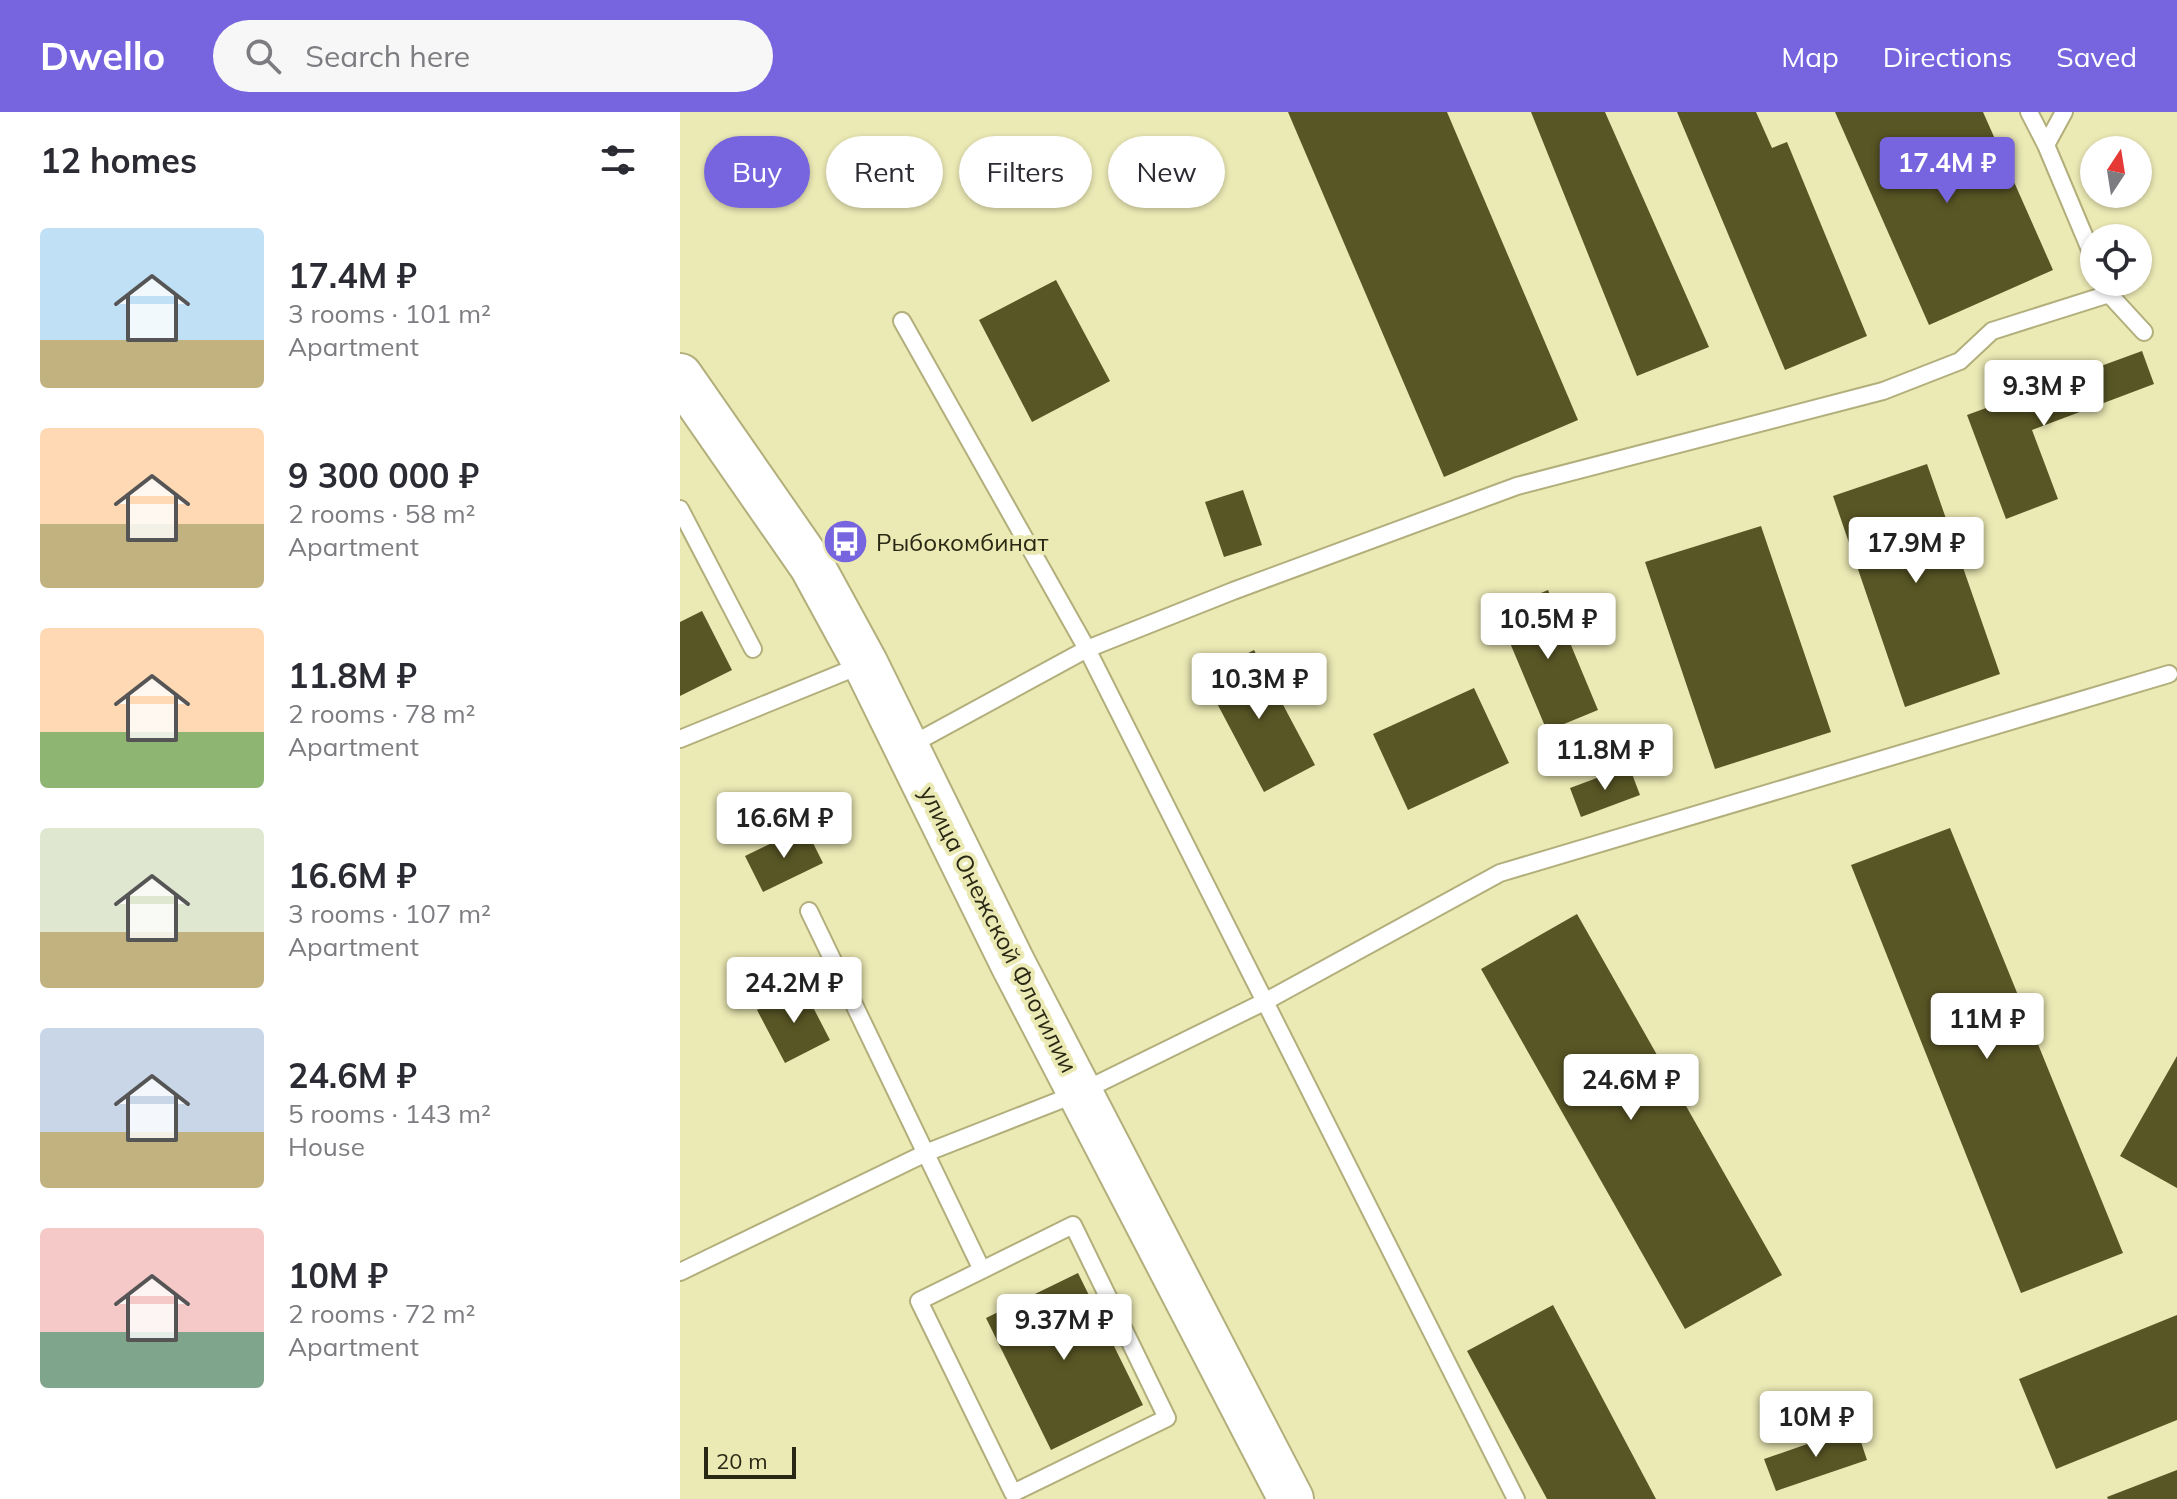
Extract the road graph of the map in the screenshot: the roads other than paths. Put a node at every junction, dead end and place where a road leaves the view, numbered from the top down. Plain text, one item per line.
1 (2029, 112) edge
2 (2064, 112) edge
3 (2046, 145) junction
4 (2080, 226) edge
5 (2085, 296) edge
6 (2113, 296) edge
7 (902, 321) dead end
8 (2144, 332) dead end
9 (682, 383) edge
10 (680, 509) edge
11 (753, 649) dead end
12 (1087, 649) junction
13 (865, 663) junction
14 (2169, 674) dead end
15 (680, 739) edge
16 (909, 746) junction
17 (809, 911) dead end
18 (1266, 1001) junction
19 (1081, 1092) junction
20 (928, 1152) junction
21 (982, 1270) junction
22 (680, 1272) edge
23 (1291, 1499) edge
24 (1516, 1499) edge

1 - 3 lane
2 - 3 lane
3 - 4 lane
5 - 12 lane
6 - 8 lane
7 - 12 lane
9 - 13 main road, улица Онежской Флотилии
10 - 11 lane
12 - 16 lane
12 - 18 lane
13 - 15 lane
13 - 16 main road, улица Онежской Флотилии
14 - 18 lane
16 - 19 main road, улица Онежской Флотилии
17 - 20 lane
18 - 19 lane
18 - 24 lane
19 - 20 lane
19 - 23 main road, улица Онежской Флотилии
20 - 21 lane
20 - 22 lane
21 - 21 lane

